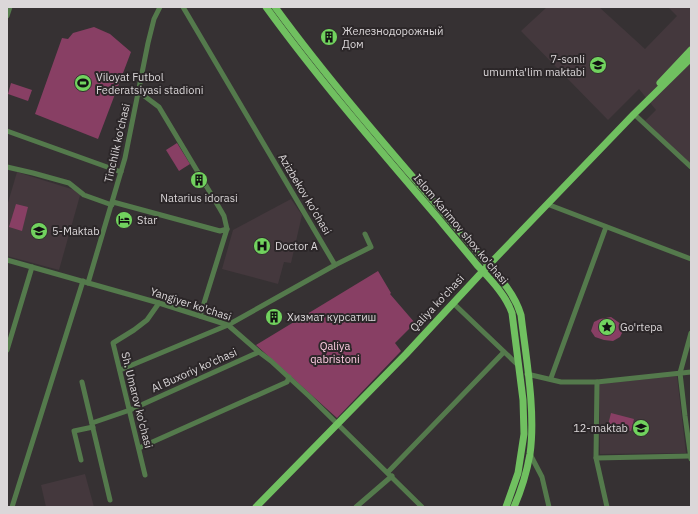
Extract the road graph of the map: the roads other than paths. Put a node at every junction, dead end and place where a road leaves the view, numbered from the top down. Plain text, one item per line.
1 (10, 7) edge
2 (160, 7) edge
3 (183, 7) edge
4 (266, 7) edge
5 (275, 7) edge
6 (7, 16) edge
7 (691, 50) edge
8 (691, 58) edge
9 (139, 92) junction
10 (338, 93) junction
11 (634, 114) junction
12 (7, 131) edge
13 (691, 167) edge
14 (7, 168) edge
15 (121, 172) junction
16 (112, 203) junction
17 (547, 204) junction
18 (606, 227) junction
19 (227, 229) junction
20 (365, 234) dead end
21 (691, 259) edge
22 (7, 260) edge
23 (335, 265) junction
24 (489, 265) junction
25 (32, 267) junction
26 (483, 271) junction
27 (85, 282) junction
28 (159, 303) junction
29 (453, 303) junction
30 (200, 316) junction
31 (228, 325) junction
32 (691, 333) edge
33 (7, 350) edge
34 (259, 352) junction
35 (504, 352) junction
36 (519, 366) junction
37 (120, 370) junction
38 (691, 372) edge
39 (680, 373) junction
40 (527, 374) junction
41 (289, 377) junction
42 (551, 378) junction
43 (82, 382) dead end
44 (597, 382) junction
45 (130, 410) junction
46 (338, 423) junction
47 (92, 425) junction
48 (139, 448) junction
49 (530, 454) junction
50 (690, 456) edge
51 (596, 458) junction
52 (691, 459) edge
53 (81, 460) dead end
54 (522, 473) junction
55 (390, 474) junction
56 (145, 475) dead end
57 (110, 500) dead end
58 (12, 507) edge
59 (256, 507) edge
60 (356, 507) edge
61 (422, 507) edge
62 (506, 507) edge
63 (514, 507) edge
64 (549, 507) edge
65 (607, 507) edge

1 - 6 street
2 - 9 street, Tinchlik ko'chasi
3 - 23 street, Azizbekov ko'chasi
4 - 10 main road, Islom Karimov shox ko'chasi
5 - 10 main road, Islom Karimov shox ko'chasi
7 - 11 main road, Qaliya ko'chasi
8 - 11 main road, Qaliya ko'chasi
9 - 15 street, Tinchlik ko'chasi
9 - 19 street
10 - 24 main road, Islom Karimov shox ko'chasi
10 - 26 main road, Islom Karimov shox ko'chasi
11 - 13 street
11 - 17 main road, Qaliya ko'chasi
12 - 15 street
14 - 16 street
15 - 16 street, Tinchlik ko'chasi
16 - 19 street
16 - 27 street, Tinchlik ko'chasi
17 - 18 street
17 - 24 main road, Qaliya ko'chasi
18 - 21 street
18 - 42 street
19 - 30 street
20 - 23 street
22 - 25 street, Yangiyer ko'chasi
23 - 31 street
24 - 26 main road, Qaliya ko'chasi
24 - 40 main road, Islom Karimov shox ko'chasi
25 - 27 street, Yangiyer ko'chasi
25 - 33 street
26 - 29 main road, Qaliya ko'chasi
26 - 36 main road, Islom Karimov shox ko'chasi
27 - 28 street, Yangiyer ko'chasi
27 - 58 street, Tinchlik ko'chasi
28 - 30 street, Yangiyer ko'chasi
28 - 37 street, Sh. Umarov ko'chasi
29 - 35 street
29 - 46 main road, Qaliya ko'chasi
30 - 31 street, Yangiyer ko'chasi
31 - 34 street, Yangiyer ko'chasi
31 - 37 street
32 - 39 street
34 - 41 street, Yangiyer ko'chasi
34 - 45 street, Al Buxoriy ko'chasi
35 - 36 street
35 - 55 street
36 - 54 main road, Islom Karimov shox ko'chasi
37 - 45 street, Sh. Umarov ko'chasi
38 - 39 street
39 - 44 street
39 - 50 street
40 - 42 street
40 - 49 main road, Islom Karimov shox ko'chasi
41 - 46 street, Yangiyer ko'chasi
41 - 48 street
42 - 44 street
43 - 47 street
44 - 51 street
45 - 47 street, Al Buxoriy ko'chasi
45 - 48 street, Sh. Umarov ko'chasi
46 - 55 street, Yangiyer ko'chasi
46 - 59 main road, Qaliya ko'chasi
47 - 53 street, Al Buxoriy ko'chasi
47 - 57 street
48 - 56 street, Sh. Umarov ko'chasi
49 - 54 main road, Islom Karimov shox ko'chasi
49 - 64 street
50 - 51 street
50 - 52 street
51 - 65 street
54 - 62 main road, Islom Karimov shox ko'chasi
54 - 63 main road, Islom Karimov shox ko'chasi
55 - 60 street
55 - 61 street, Yangiyer ko'chasi

